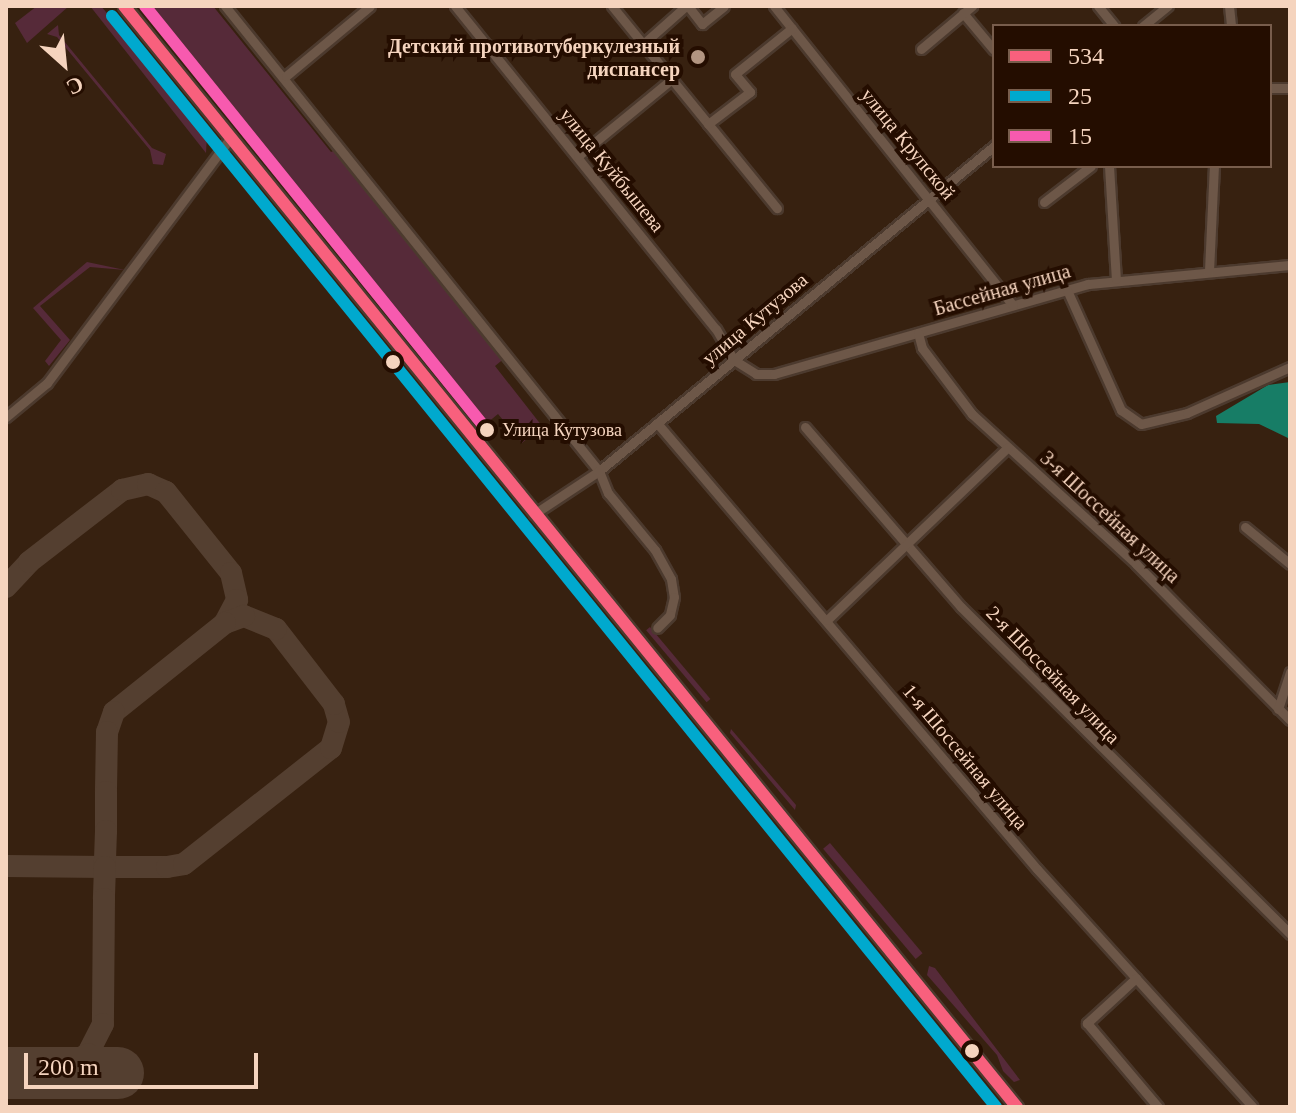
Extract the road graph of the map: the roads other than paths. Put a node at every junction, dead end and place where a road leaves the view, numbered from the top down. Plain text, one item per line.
1 (124, 6) edge
2 (225, 6) edge
3 (370, 6) edge
4 (455, 6) edge
5 (612, 6) edge
6 (687, 6) edge
7 (724, 6) edge
8 (774, 6) edge
9 (1098, 6) edge
10 (1168, 6) edge
11 (968, 9) edge
12 (1112, 24) edge
13 (1146, 24) edge
14 (792, 28) junction
15 (643, 44) junction
16 (992, 47) edge
17 (921, 49) dead end
18 (286, 76) junction
19 (673, 78) junction
20 (708, 124) junction
21 (230, 138) junction
22 (992, 148) edge
23 (578, 156) junction
24 (1088, 168) edge
25 (1109, 168) edge
26 (1214, 168) edge
27 (930, 198) junction
28 (1044, 202) dead end
29 (777, 208) dead end
30 (1290, 265) edge
31 (1209, 271) junction
32 (1116, 279) junction
33 (1067, 290) junction
34 (1013, 305) junction
35 (918, 333) junction
36 (734, 360) junction
37 (1290, 367) edge
38 (6, 417) edge
39 (657, 423) junction
40 (805, 427) dead end
41 (1008, 447) junction
42 (599, 471) junction
43 (534, 514) junction
44 (1245, 527) dead end
45 (906, 547) junction
46 (1290, 564) edge
47 (827, 620) junction
48 (657, 628) dead end
49 (1290, 672) edge
50 (1278, 709) junction
51 (1290, 720) edge
52 (1290, 934) edge
53 (1136, 978) junction
54 (1017, 1107) edge
55 (1158, 1107) edge
56 (1253, 1107) edge

1 - 21 main road
2 - 18 street
3 - 18 street
4 - 23 street, улица Куйбышева
5 - 15 street
6 - 7 street
6 - 15 street
8 - 14 street, улица Крупской
9 - 12 street
10 - 13 street
11 - 16 street
11 - 17 street
14 - 20 street
14 - 27 street, улица Крупской
15 - 19 street
18 - 42 street
19 - 20 street
19 - 23 street
20 - 29 street
21 - 38 street
21 - 43 main road
22 - 27 street, улица Кутузова
23 - 36 street, улица Куйбышева
24 - 28 street
25 - 32 street
26 - 31 street
27 - 34 street, улица Крупской
27 - 36 street, улица Кутузова
30 - 31 street, Бассейная улица
31 - 32 street, Бассейная улица
32 - 33 street, Бассейная улица
33 - 34 street, Бассейная улица
33 - 37 street
34 - 35 street, Бассейная улица
35 - 36 street, Бассейная улица
35 - 41 street, 3-я Шоссейная улица
36 - 39 street, улица Кутузова
39 - 42 street, улица Кутузова
39 - 47 street, 1-я Шоссейная улица
40 - 45 street, 2-я Шоссейная улица
41 - 45 street
41 - 50 street, 3-я Шоссейная улица
42 - 43 street, улица Кутузова
42 - 48 street
43 - 54 main road
44 - 46 street
45 - 47 street
45 - 52 street, 2-я Шоссейная улица
47 - 53 street, 1-я Шоссейная улица
49 - 50 street
50 - 51 street, 3-я Шоссейная улица
53 - 55 street
53 - 56 street, 1-я Шоссейная улица

